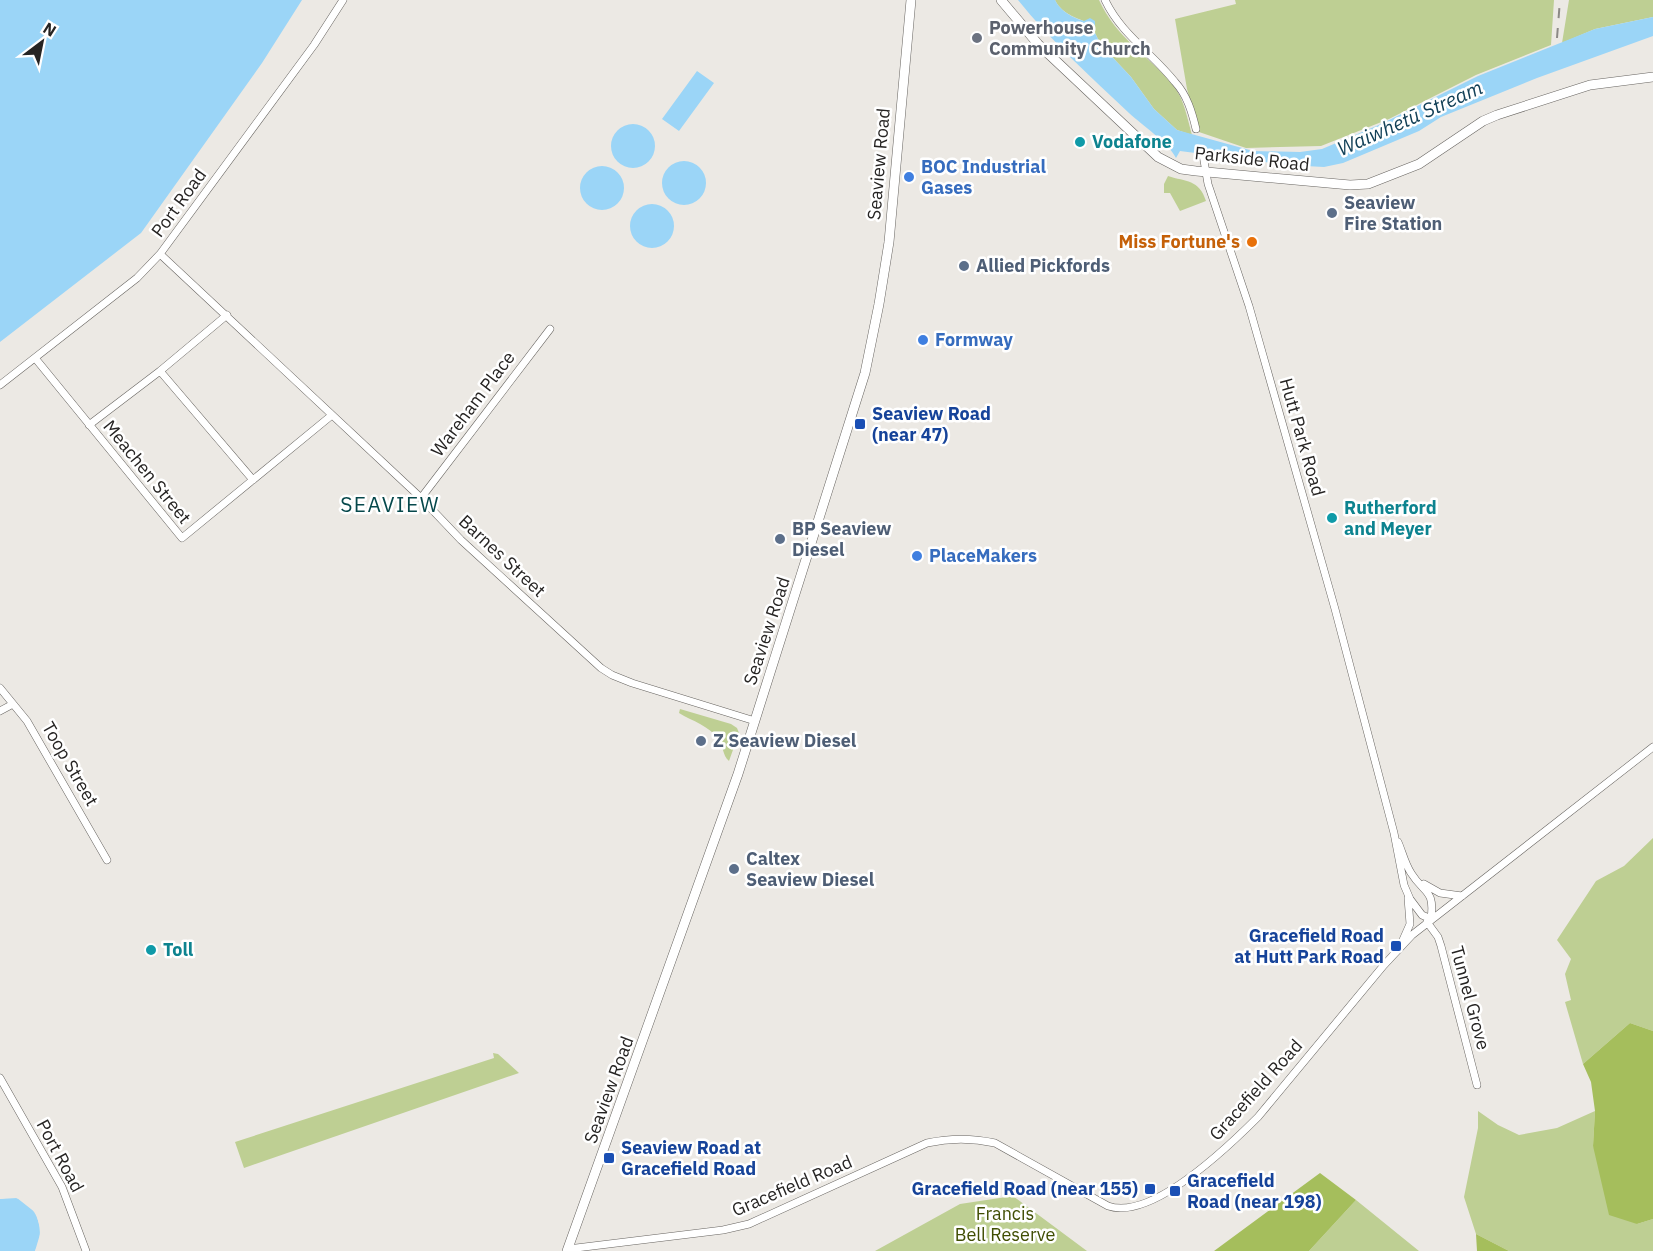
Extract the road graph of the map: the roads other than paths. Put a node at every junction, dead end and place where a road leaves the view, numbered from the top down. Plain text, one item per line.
1 (342, 0) edge
2 (911, 0) edge
3 (1001, 0) edge
4 (1105, 0) edge
5 (1653, 77) edge
6 (1196, 129) dead end
7 (1203, 155) dead end
8 (1207, 172) junction
9 (160, 254) junction
10 (227, 315) junction
11 (550, 329) dead end
12 (35, 358) junction
13 (160, 371) junction
14 (0, 385) edge
15 (332, 415) junction
16 (89, 424) junction
17 (253, 480) junction
18 (421, 498) junction
19 (0, 688) edge
20 (13, 704) junction
21 (0, 711) edge
22 (755, 721) junction
23 (1653, 747) edge
24 (1395, 833) junction
25 (107, 860) dead end
26 (1417, 880) junction
27 (1407, 893) junction
28 (1462, 896) junction
29 (1429, 920) junction
30 (1400, 947) junction
31 (0, 1078) edge
32 (1477, 1085) dead end
33 (568, 1250) edge
34 (86, 1251) edge

1 - 9 street, Port Road
2 - 22 main road, Seaview Road
3 - 8 main road, Parkside Road
4 - 6 street
5 - 8 main road, Parkside Road
7 - 8 street, Hutt Park Road
8 - 24 street, Hutt Park Road
9 - 10 street, Barnes Street
9 - 12 street, Port Road
10 - 13 street
10 - 15 street, Barnes Street
11 - 18 street, Wareham Place
12 - 14 street, Port Road
12 - 16 street, Meachen Street
13 - 16 street
13 - 17 street
15 - 17 street, Meachen Street
15 - 18 street, Barnes Street
16 - 17 street, Meachen Street
18 - 22 street, Barnes Street
19 - 20 street, Toop Street
20 - 21 street
20 - 25 street, Toop Street
22 - 33 main road, Seaview Road
23 - 28 street, Gracefield Road
24 - 26 street, Hutt Park Road
24 - 27 street, Hutt Park Road
26 - 28 street
26 - 29 street, Hutt Park Road
27 - 29 street, Hutt Park Road
27 - 30 street, Hutt Park Road
28 - 29 street, Gracefield Road
29 - 30 street, Gracefield Road
29 - 32 street, Tunnel Grove
30 - 33 street, Gracefield Road
31 - 34 street, Port Road

